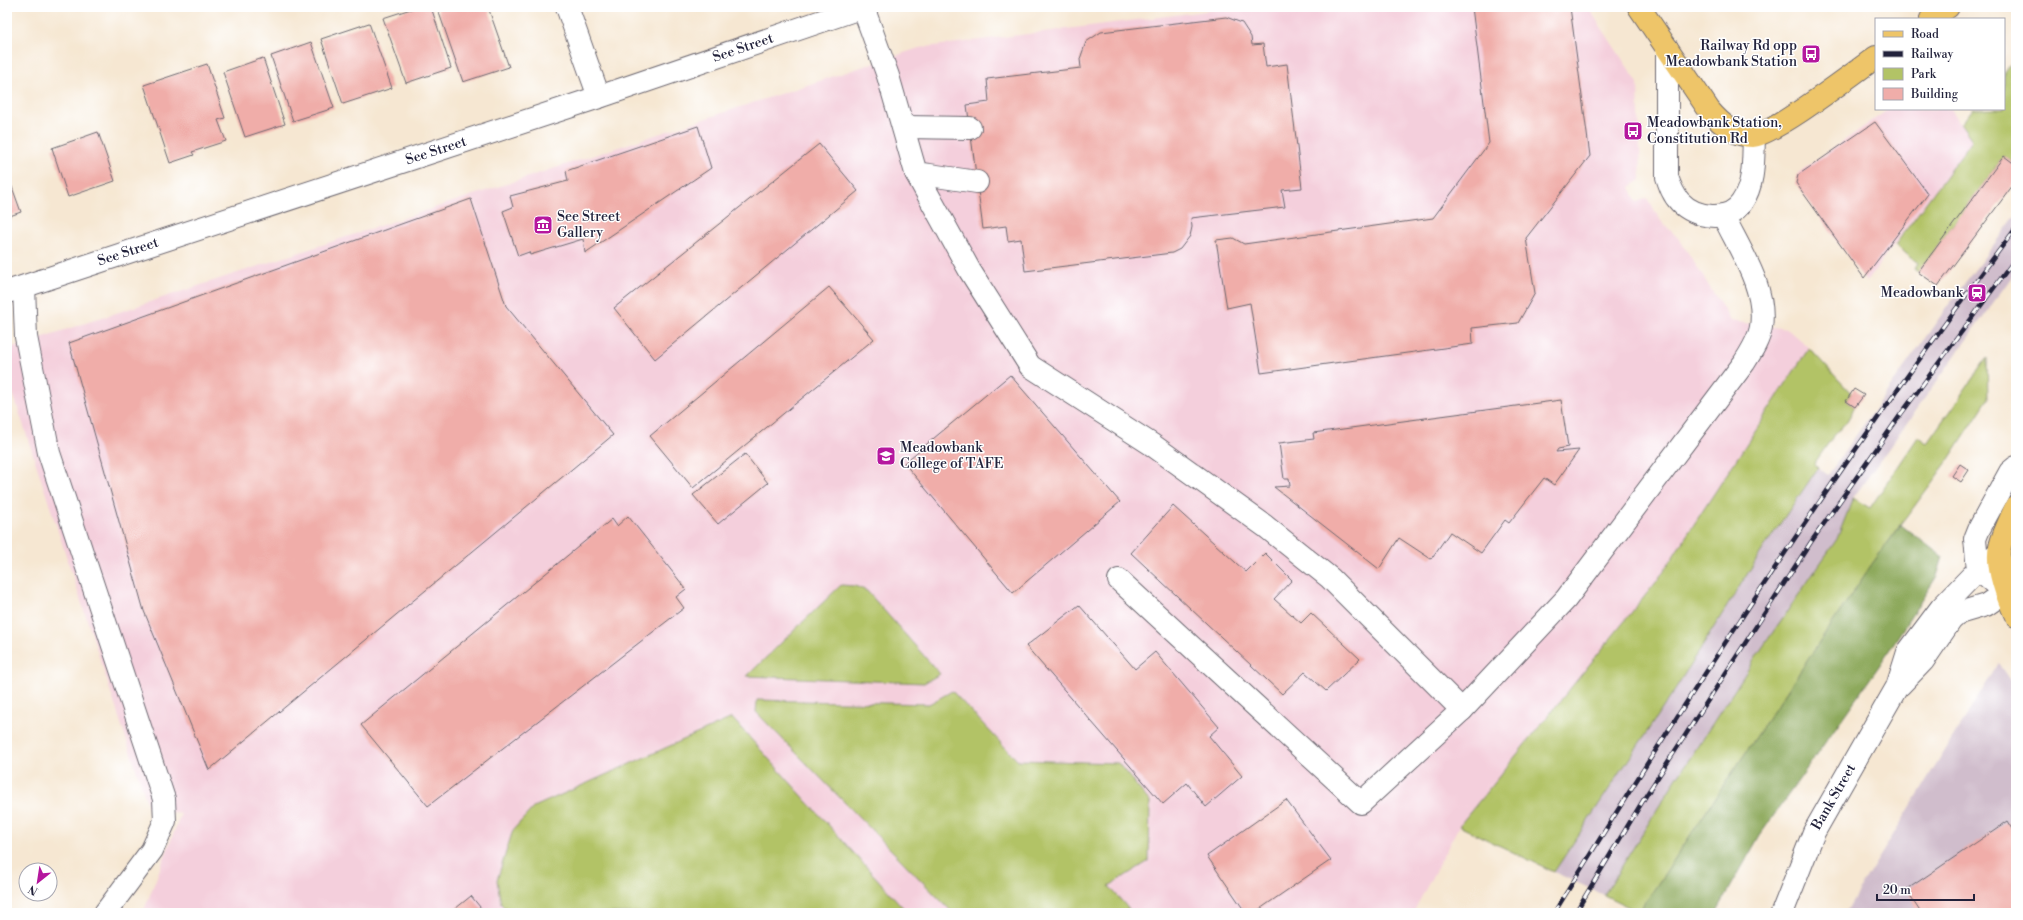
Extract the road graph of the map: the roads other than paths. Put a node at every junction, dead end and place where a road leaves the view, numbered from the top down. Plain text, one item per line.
1 (567, 7) edge
2 (863, 7) edge
3 (1639, 7) edge
4 (1948, 7) edge
5 (1932, 18) edge
6 (1667, 48) junction
7 (1875, 59) edge
8 (599, 97) junction
9 (904, 127) junction
10 (970, 128) dead end
11 (1754, 136) junction
12 (916, 173) junction
13 (977, 182) dead end
14 (1723, 215) junction
15 (15, 290) edge
16 (2016, 467) edge
17 (2016, 507) edge
18 (1999, 553) junction
19 (1978, 570) junction
20 (1119, 580) dead end
21 (2010, 586) edge
22 (2016, 616) edge
23 (1897, 687) junction
24 (1462, 710) junction
25 (105, 913) edge
26 (1782, 913) edge

1 - 8 street
2 - 8 street, See Street
2 - 9 street
3 - 6 main road
4 - 5 main road
6 - 11 main road
6 - 14 street
7 - 11 main road
8 - 15 street, See Street
9 - 10 street
9 - 12 street
11 - 14 street
12 - 13 street
12 - 24 street
14 - 24 street
15 - 25 street
16 - 19 street
17 - 18 main road
18 - 19 street, Bank Street
18 - 21 main road
19 - 21 street
19 - 23 street, Bank Street
20 - 24 street
21 - 22 main road
21 - 23 street, Bank Street
23 - 26 street, Bank Street

